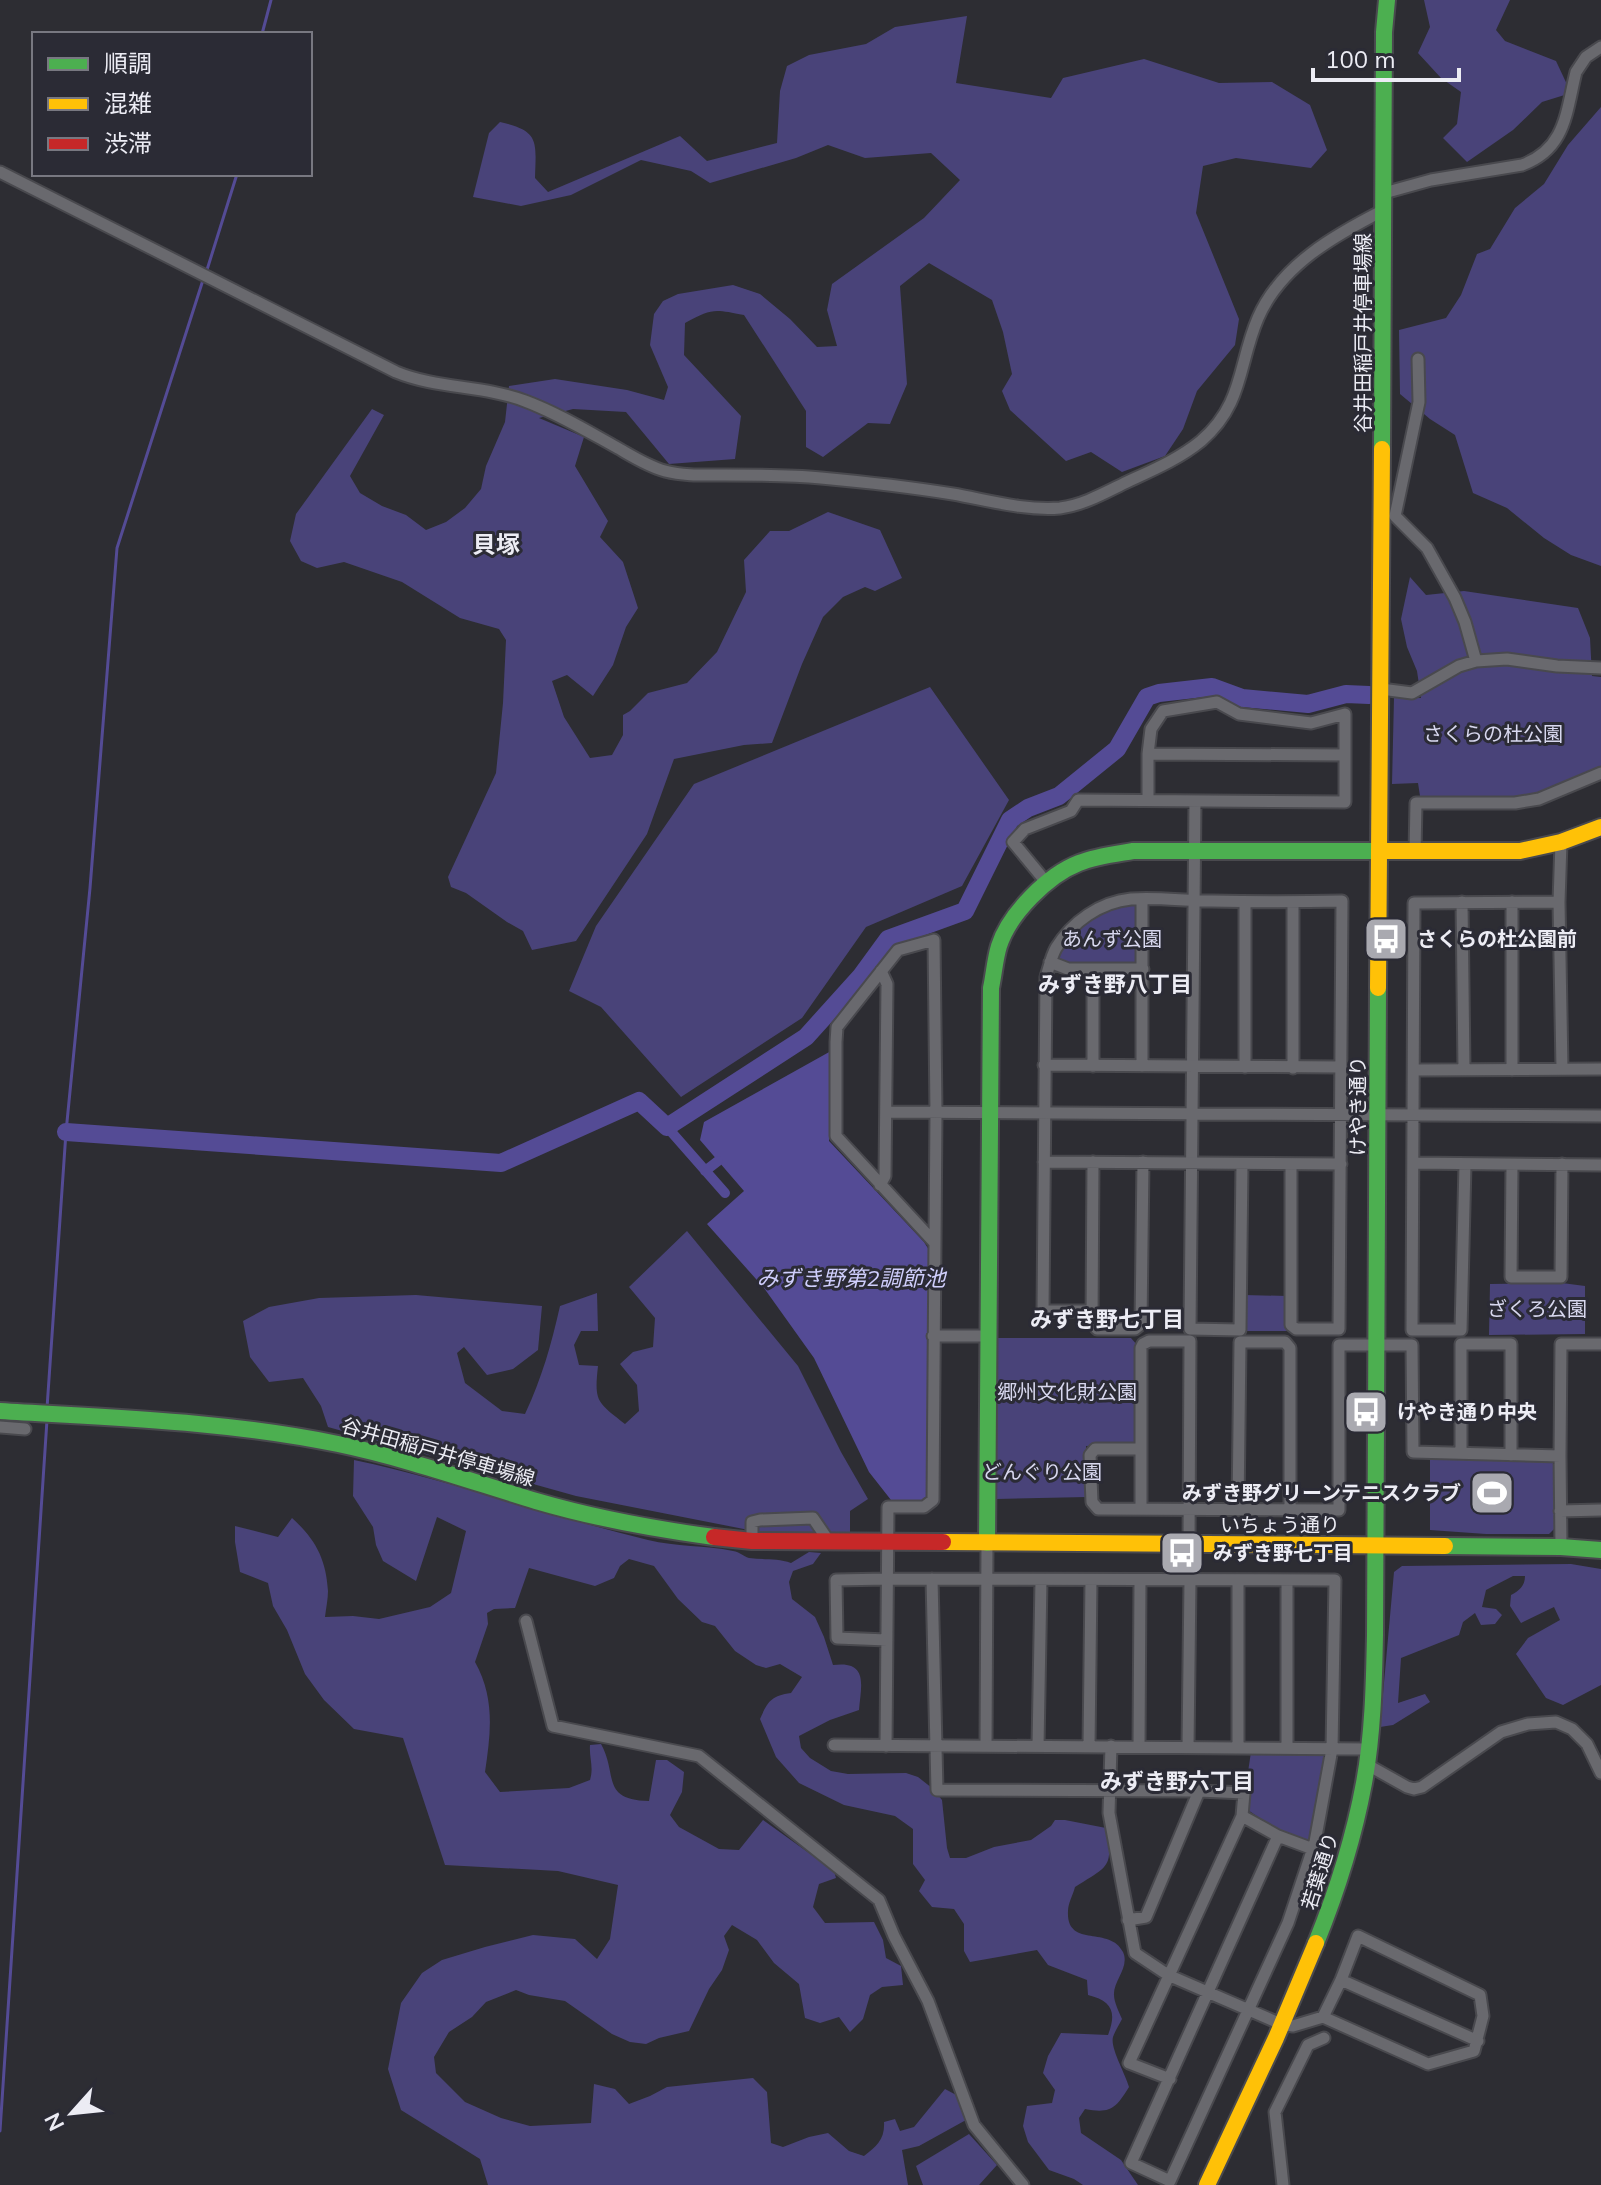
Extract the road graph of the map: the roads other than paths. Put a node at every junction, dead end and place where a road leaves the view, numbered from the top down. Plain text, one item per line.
1 (1387, 0) edge
2 (1601, 47) edge
3 (0, 172) edge
4 (1384, 193) junction
5 (1384, 210) junction
6 (1418, 359) dead end
7 (1389, 516) junction
8 (1476, 661) junction
9 (1381, 666) joint
10 (1601, 668) edge
11 (1381, 689) junction
12 (1148, 754) junction
13 (1345, 755) junction
14 (1601, 773) edge
15 (1148, 800) junction
16 (1195, 801) junction
17 (1601, 827) edge
18 (1561, 842) junction
19 (1195, 852) junction
20 (1380, 852) junction
21 (1415, 852) junction
22 (1046, 882) junction
23 (1142, 899) junction
24 (1195, 901) junction
25 (1245, 902) junction
26 (1293, 902) junction
27 (1462, 902) junction
28 (1512, 902) junction
29 (1559, 902) junction
30 (1050, 962) junction
31 (1093, 969) junction
32 (1143, 969) junction
33 (881, 971) junction
34 (1044, 1065) junction
35 (1093, 1066) junction
36 (1142, 1066) junction
37 (1193, 1066) junction
38 (1245, 1067) junction
39 (1341, 1067) junction
40 (1293, 1068) junction
41 (1562, 1069) junction
42 (1601, 1069) edge
43 (1414, 1070) junction
44 (1464, 1070) junction
45 (1512, 1070) junction
46 (886, 1112) junction
47 (936, 1112) junction
48 (991, 1114) junction
49 (1044, 1114) junction
50 (1193, 1114) junction
51 (1341, 1115) junction
52 (1414, 1115) junction
53 (1378, 1116) junction
54 (1601, 1116) edge
55 (1044, 1162) junction
56 (1093, 1162) junction
57 (1143, 1162) junction
58 (1192, 1163) junction
59 (1414, 1163) junction
60 (1242, 1164) junction
61 (1291, 1164) junction
62 (1341, 1164) junction
63 (1465, 1164) junction
64 (1562, 1164) junction
65 (1512, 1165) junction
66 (1601, 1165) edge
67 (880, 1185) junction
68 (934, 1242) junction
69 (1092, 1311) junction
70 (933, 1336) junction
71 (989, 1336) junction
72 (1376, 1344) junction
73 (1601, 1344) edge
74 (0, 1411) edge
75 (0, 1427) edge
76 (25, 1429) dead end
77 (1141, 1449) junction
78 (1461, 1453) junction
79 (1511, 1455) junction
80 (1560, 1456) junction
81 (1141, 1509) junction
82 (1190, 1509) junction
83 (1238, 1510) junction
84 (1290, 1510) junction
85 (1601, 1510) edge
86 (1560, 1511) junction
87 (752, 1541) junction
88 (822, 1542) junction
89 (888, 1543) junction
90 (987, 1543) junction
91 (1189, 1545) junction
92 (1375, 1546) junction
93 (1561, 1547) junction
94 (1601, 1550) edge
95 (887, 1579) junction
96 (932, 1579) junction
97 (987, 1580) junction
98 (1041, 1580) junction
99 (1091, 1580) junction
100 (1140, 1580) junction
101 (1190, 1580) junction
102 (1238, 1580) junction
103 (1287, 1580) junction
104 (526, 1621) dead end
105 (887, 1640) junction
106 (834, 1745) dead end
107 (886, 1746) junction
108 (937, 1746) junction
109 (986, 1746) junction
110 (1038, 1746) junction
111 (1089, 1746) junction
112 (1111, 1746) junction
113 (1139, 1747) junction
114 (1188, 1747) junction
115 (1238, 1747) junction
116 (1287, 1747) junction
117 (1332, 1749) junction
118 (1367, 1757) junction
119 (1601, 1773) edge
120 (1110, 1791) junction
121 (1199, 1791) junction
122 (1242, 1816) junction
123 (1278, 1836) junction
124 (1313, 1849) junction
125 (1128, 1920) junction
126 (1168, 1975) junction
127 (1341, 1980) junction
128 (1207, 1992) junction
129 (1248, 2009) junction
130 (1323, 2017) junction
131 (1281, 2024) junction
132 (1324, 2038) dead end
133 (1478, 2041) junction
134 (1170, 2079) junction
135 (1023, 2185) edge
136 (1207, 2185) edge
137 (1283, 2185) edge

1 - 4 main road, 谷井田稲戸井停車場線
2 - 4 street
3 - 5 street
4 - 5 main road, 谷井田稲戸井停車場線
5 - 7 main road, 谷井田稲戸井停車場線
6 - 7 street
7 - 8 street
7 - 9 main road, 谷井田稲戸井停車場線
8 - 10 street
8 - 11 street
9 - 11 main road, けやき通り
11 - 20 main road, けやき通り
12 - 13 street
12 - 13 street
12 - 15 street
13 - 16 street
14 - 21 street
15 - 16 street
15 - 22 street
16 - 19 street
17 - 18 main road
18 - 21 main road
18 - 29 street
19 - 20 main road
19 - 22 main road
19 - 24 street
20 - 21 main road
20 - 53 main road, けやき通り
22 - 48 main road
23 - 24 street
23 - 30 street
23 - 32 street
24 - 25 street
24 - 37 street
25 - 26 street
25 - 38 street
26 - 39 street
26 - 40 street
27 - 28 street
27 - 43 street
27 - 44 street
28 - 29 street
28 - 45 street
29 - 41 street
30 - 31 street
30 - 34 street
31 - 32 street
31 - 35 street
32 - 36 street
33 - 46 street
33 - 47 street
33 - 67 street
34 - 35 street
34 - 49 street
35 - 36 street
36 - 37 street
37 - 38 street
37 - 50 street
38 - 40 street
39 - 40 street
39 - 51 street
41 - 42 street
41 - 45 street
43 - 44 street
43 - 52 street
44 - 45 street
46 - 47 street
46 - 67 street
47 - 48 street
47 - 68 street
48 - 49 street
48 - 71 main road
49 - 50 street
49 - 55 street
50 - 51 street
50 - 58 street
51 - 53 street
51 - 62 street
52 - 53 street
52 - 54 street
52 - 59 street
53 - 72 main road, けやき通り
55 - 56 street
55 - 69 street
56 - 57 street
56 - 69 street
57 - 58 street
57 - 69 street
58 - 60 street
58 - 60 street
59 - 63 street
59 - 63 street
60 - 61 street
61 - 62 street
61 - 62 street
63 - 65 street
64 - 65 street
64 - 65 street
64 - 66 street
67 - 68 street
68 - 70 street
70 - 71 street
70 - 89 street
71 - 90 main road
72 - 78 street
72 - 84 street
72 - 92 main road, けやき通り
73 - 80 street
74 - 87 main road, 谷井田稲戸井停車場線
75 - 76 street
77 - 81 street
77 - 81 street
77 - 82 street
78 - 79 street
78 - 79 street
79 - 80 street
80 - 86 street
81 - 82 street
82 - 83 street
82 - 91 street
83 - 84 street
83 - 84 street
85 - 86 street
86 - 93 street
87 - 88 main road, 谷井田稲戸井停車場線
87 - 88 street
88 - 89 main road, いちょう通り
89 - 90 main road, いちょう通り
89 - 95 street
90 - 91 main road, いちょう通り
90 - 97 street
91 - 92 main road, いちょう通り
92 - 93 main road, いちょう通り
92 - 118 main road, 若葉通り
93 - 94 main road, いちょう通り
95 - 96 street
95 - 105 street
95 - 105 street
96 - 97 street
96 - 108 street
97 - 98 street
97 - 109 street
98 - 99 street
98 - 110 street
99 - 100 street
99 - 111 street
100 - 101 street
100 - 113 street
101 - 102 street
101 - 114 street
102 - 103 street
102 - 115 street
103 - 116 street
103 - 117 street
104 - 135 street
105 - 107 street
106 - 107 street
107 - 108 street
108 - 109 street
108 - 120 street
109 - 110 street
110 - 111 street
111 - 112 street
112 - 113 street
112 - 120 street
113 - 114 street
114 - 115 street
115 - 116 street
116 - 117 street
117 - 118 street
117 - 124 street
118 - 119 street
118 - 131 main road, 若葉通り
120 - 121 street
120 - 125 street
121 - 122 street
121 - 125 street
122 - 123 street
122 - 126 street
123 - 124 street
123 - 128 street
124 - 129 street
125 - 126 street
126 - 128 street
126 - 134 street
127 - 130 street
127 - 133 street
127 - 133 street
128 - 129 street
128 - 134 street
129 - 131 street
129 - 134 street
130 - 131 street
130 - 133 street
131 - 136 main road, 若葉通り
132 - 137 street

